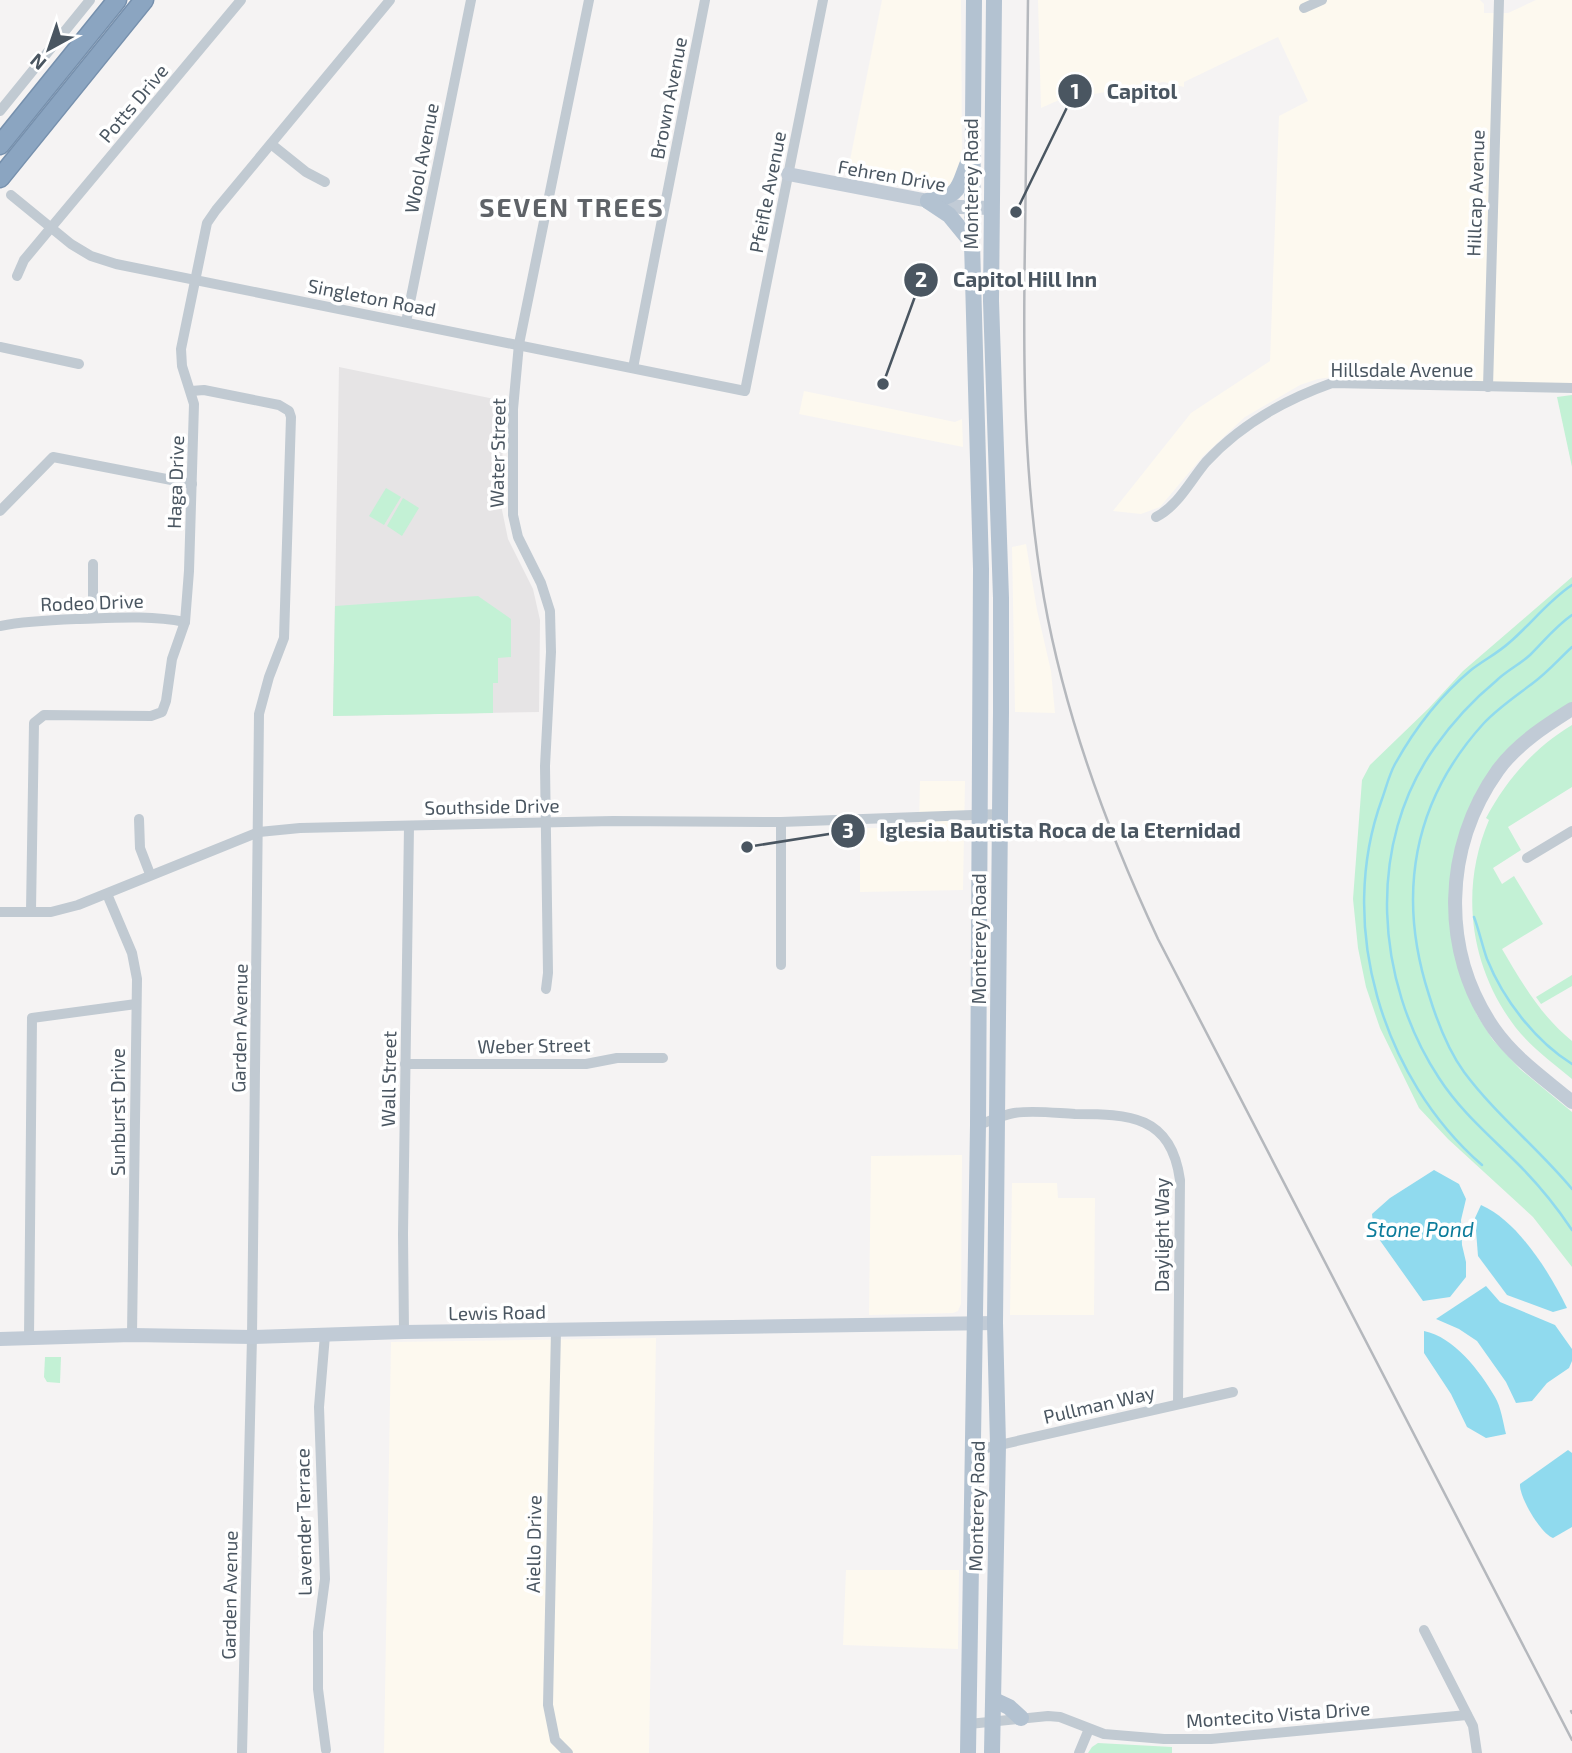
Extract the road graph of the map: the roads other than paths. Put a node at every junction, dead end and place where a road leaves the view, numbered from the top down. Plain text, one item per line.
1 (90, 0) edge
2 (117, 0) edge
3 (144, 0) edge
4 (240, 0) edge
5 (390, 0) edge
6 (471, 0) edge
7 (589, 0) edge
8 (705, 0) edge
9 (823, 0) edge
10 (974, 0) edge
11 (993, 0) edge
12 (1322, 0) edge
13 (1499, 0) edge
14 (1304, 8) dead end
15 (0, 111) edge
16 (271, 144) junction
17 (0, 145) edge
18 (972, 151) junction
19 (788, 174) junction
20 (0, 178) edge
21 (325, 181) dead end
22 (11, 195) dead end
23 (928, 201) junction
24 (972, 207) junction
25 (990, 208) junction
26 (52, 228) junction
27 (972, 243) junction
28 (17, 276) dead end
29 (194, 280) junction
30 (407, 322) junction
31 (519, 344) junction
32 (0, 347) edge
33 (79, 364) dead end
34 (633, 368) junction
35 (1488, 387) junction
36 (1572, 388) edge
37 (191, 391) junction
38 (745, 391) joint
39 (192, 484) junction
40 (0, 511) edge
41 (1156, 517) dead end
42 (998, 533) junction
43 (980, 534) junction
44 (93, 564) dead end
45 (93, 618) junction
46 (185, 622) junction
47 (0, 626) edge
48 (1572, 709) edge
49 (1572, 719) edge
50 (979, 814) junction
51 (1000, 814) junction
52 (139, 819) dead end
53 (781, 822) junction
54 (548, 823) junction
55 (409, 826) junction
56 (259, 832) junction
57 (1571, 834) edge
58 (1527, 858) dead end
59 (150, 874) junction
60 (107, 894) junction
61 (31, 911) junction
62 (0, 912) edge
63 (781, 965) dead end
64 (546, 989) dead end
65 (136, 1004) junction
66 (663, 1058) dead end
67 (405, 1064) junction
68 (1572, 1092) edge
69 (1572, 1101) edge
70 (997, 1119) junction
71 (978, 1125) junction
72 (995, 1323) junction
73 (975, 1324) junction
74 (556, 1330) junction
75 (404, 1332) junction
76 (132, 1335) junction
77 (326, 1335) junction
78 (252, 1337) junction
79 (29, 1338) junction
80 (0, 1339) edge
81 (1233, 1392) dead end
82 (1178, 1404) junction
83 (998, 1444) junction
84 (973, 1451) junction
85 (1424, 1630) dead end
86 (993, 1700) junction
87 (1467, 1715) junction
88 (1021, 1718) junction
89 (993, 1722) junction
90 (969, 1724) junction
91 (1089, 1729) junction
92 (326, 1750) dead end
93 (242, 1753) edge
94 (568, 1753) edge
95 (968, 1753) edge
96 (992, 1753) edge
97 (1079, 1753) edge
98 (1477, 1753) edge

1 - 15 street
2 - 17 highway
3 - 20 highway
4 - 26 street, Potts Drive
5 - 16 street, Haga Drive
6 - 30 street, Wool Avenue
7 - 31 street, Water Street
8 - 34 street, Brown Avenue
9 - 19 street, Pfeifle Avenue
10 - 18 main road, Monterey Road
11 - 25 main road, Monterey Road
12 - 14 street
13 - 35 street, Hillcap Avenue
16 - 21 street
16 - 29 street, Haga Drive
18 - 23 main road
18 - 24 main road, Monterey Road
19 - 23 street, Fehren Drive
19 - 38 street, Pfeifle Avenue
22 - 26 street, Singleton Road
23 - 24 street, Fehren Drive
23 - 27 main road
24 - 25 street, Fehren Drive
24 - 27 main road, Monterey Road
25 - 42 main road, Monterey Road
26 - 28 street, Potts Drive
26 - 29 street, Singleton Road
27 - 43 main road, Monterey Road
29 - 30 street, Singleton Road
29 - 37 street, Haga Drive
30 - 31 street, Singleton Road
31 - 34 street, Singleton Road
31 - 54 street, Water Street
32 - 33 street
34 - 38 street, Singleton Road
35 - 36 street, Hillsdale Avenue
35 - 41 street, Hillsdale Avenue
37 - 39 street, Haga Drive
37 - 56 street, Garden Avenue
39 - 40 street
39 - 46 street, Haga Drive
42 - 43 main road
42 - 51 main road, Monterey Road
43 - 50 main road, Monterey Road
44 - 45 street
45 - 46 street, Rodeo Drive
45 - 47 street, Rodeo Drive
46 - 61 street, Haga Drive
48 - 69 street
49 - 68 street
50 - 51 street, Southside Drive
50 - 53 street, Southside Drive
50 - 71 main road, Monterey Road
51 - 70 main road, Monterey Road
52 - 59 street
53 - 54 street, Southside Drive
53 - 63 street
54 - 55 street, Southside Drive
54 - 64 street, Water Street
55 - 56 street, Southside Drive
55 - 67 street, Wall Street
56 - 59 street, Southside Drive
56 - 78 street, Garden Avenue
57 - 58 street
59 - 60 street, Southside Drive
60 - 61 street, Southside Drive
60 - 65 street, Sunburst Drive
61 - 62 street, Southside Drive
65 - 76 street, Sunburst Drive
65 - 79 street
66 - 67 street, Weber Street
67 - 75 street, Wall Street
70 - 71 street, Daylight Way
70 - 72 main road, Monterey Road
70 - 82 street, Daylight Way
71 - 73 main road, Monterey Road
72 - 73 street, Lewis Road
72 - 83 main road, Monterey Road
73 - 74 street, Lewis Road
73 - 84 main road, Monterey Road
74 - 75 street, Lewis Road
74 - 94 street, Aiello Drive
75 - 77 street, Lewis Road
76 - 78 street, Lewis Road
76 - 79 street, Lewis Road
77 - 78 street, Lewis Road
77 - 92 street, Lavender Terrace
78 - 93 street, Garden Avenue
79 - 80 street, Lewis Road
81 - 82 street, Pullman Way
82 - 83 street, Pullman Way
83 - 84 street, Pullman Way
83 - 86 main road, Monterey Road
84 - 90 main road, Monterey Road
85 - 87 street
86 - 88 main road
86 - 89 main road, Monterey Road
87 - 91 street, Montecito Vista Drive
87 - 98 street
88 - 89 street, Montecito Vista Drive
88 - 91 street, Montecito Vista Drive
89 - 90 street, Montecito Vista Drive
89 - 96 main road, Monterey Road
90 - 95 main road, Monterey Road
91 - 97 street

